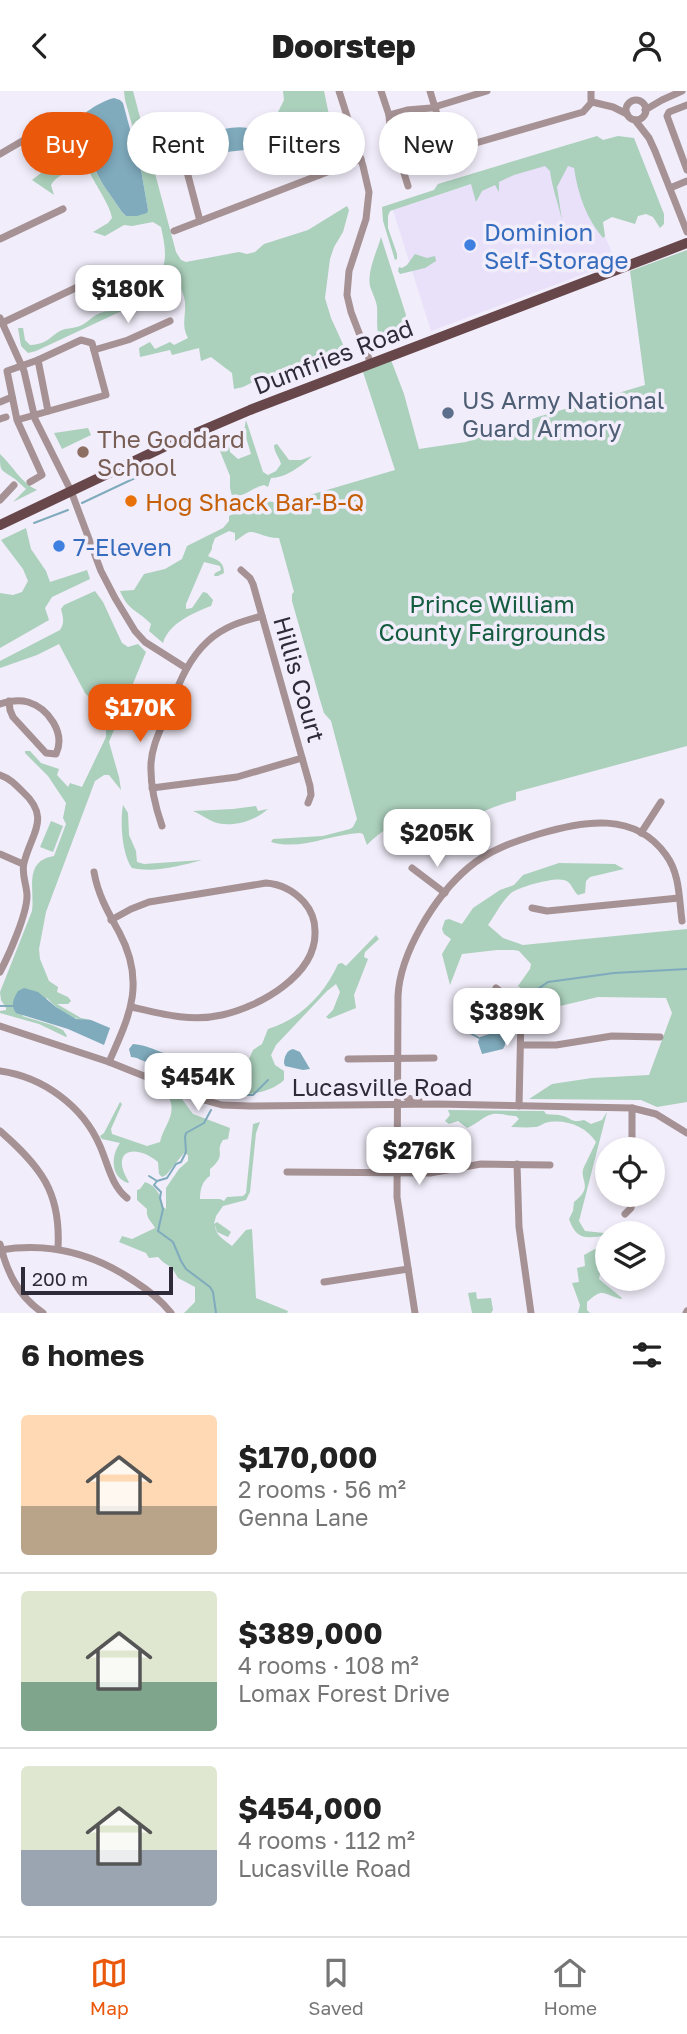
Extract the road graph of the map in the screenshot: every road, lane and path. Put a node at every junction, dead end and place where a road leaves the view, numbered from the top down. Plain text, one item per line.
1 (339, 91) edge
2 (381, 91) edge
3 (430, 91) edge
4 (485, 91) edge
5 (591, 91) edge
6 (682, 91) edge
7 (662, 100) junction
8 (592, 102) junction
9 (642, 102) junction
10 (628, 105) junction
11 (687, 105) edge
12 (435, 106) junction
13 (613, 107) junction
14 (346, 112) edge
15 (388, 112) edge
16 (400, 112) edge
17 (644, 113) junction
18 (627, 114) junction
19 (635, 120) junction
20 (649, 138) junction
21 (21, 142) edge
22 (0, 153) edge
23 (687, 170) edge
24 (365, 173) edge
25 (188, 175) edge
26 (319, 175) edge
27 (405, 175) edge
28 (687, 181) edge
29 (408, 186) dead end
30 (670, 188) junction
31 (63, 209) dead end
32 (200, 221) junction
33 (174, 231) dead end
34 (687, 232) edge
35 (0, 239) edge
36 (687, 243) edge
37 (109, 272) dead end
38 (1, 320) edge
39 (170, 321) dead end
40 (94, 350) junction
41 (38, 360) junction
42 (371, 364) junction
43 (22, 365) junction
44 (12, 397) junction
45 (0, 402) edge
46 (48, 411) junction
47 (33, 414) junction
48 (18, 420) junction
49 (30, 482) dead end
50 (14, 485) dead end
51 (71, 491) junction
52 (0, 500) edge
53 (0, 526) edge
54 (241, 571) dead end
55 (262, 616) junction
56 (186, 668) junction
57 (4, 702) edge
58 (302, 758) junction
59 (0, 775) edge
60 (152, 788) junction
61 (661, 801) dead end
62 (308, 803) dead end
63 (162, 827) dead end
64 (641, 833) junction
65 (0, 854) edge
66 (23, 864) junction
67 (412, 868) dead end
68 (94, 872) dead end
69 (445, 893) junction
70 (679, 898) junction
71 (532, 908) dead end
72 (111, 920) junction
73 (682, 921) dead end
74 (0, 945) edge
75 (10, 949) junction
76 (0, 972) edge
77 (496, 988) dead end
78 (132, 1007) junction
79 (0, 1026) edge
80 (660, 1037) dead end
81 (521, 1045) junction
82 (435, 1058) dead end
83 (348, 1059) dead end
84 (397, 1059) junction
85 (110, 1062) junction
86 (0, 1071) edge
87 (397, 1082) junction
88 (397, 1104) junction
89 (437, 1104) junction
90 (519, 1106) junction
91 (632, 1108) junction
92 (0, 1131) edge
93 (687, 1133) edge
94 (632, 1137) edge
95 (517, 1164) junction
96 (550, 1165) dead end
97 (287, 1173) dead end
98 (397, 1173) junction
99 (127, 1198) dead end
100 (631, 1207) edge
101 (625, 1214) dead end
102 (0, 1248) edge
103 (58, 1248) junction
104 (408, 1269) junction
105 (324, 1283) dead end
106 (43, 1313) edge
107 (171, 1313) edge
108 (415, 1313) edge
109 (531, 1313) edge

1 - 14 street
2 - 15 street
3 - 12 street
4 - 12 street
5 - 8 street
6 - 7 street
7 - 9 street
7 - 17 street
8 - 12 street
8 - 13 street
9 - 10 street
9 - 17 street
10 - 13 street
10 - 18 street
11 - 23 street
12 - 16 street
13 - 18 street
17 - 19 street
17 - 20 street
18 - 19 street
19 - 20 street
20 - 30 street
21 - 22 street
24 - 42 street
25 - 32 street
26 - 32 street
27 - 29 street
28 - 30 street
30 - 34 street
31 - 35 street
32 - 33 street
36 - 42 main road, Dumfries Road
37 - 38 street
38 - 43 street
39 - 40 street
40 - 41 street
40 - 46 street
41 - 43 street
41 - 46 street
42 - 51 main road, Dumfries Road
43 - 44 street
43 - 47 street
44 - 45 street
44 - 48 street
46 - 47 street
47 - 48 street
47 - 51 street
48 - 49 street
50 - 52 street
51 - 53 main road, Dumfries Road
51 - 56 street
54 - 55 street, Hillis Court
55 - 56 street
55 - 58 street, Hillis Court
56 - 60 street
57 - 57 street
58 - 60 street
58 - 62 street, Hillis Court
59 - 66 street
60 - 63 street
61 - 64 street
64 - 69 street
64 - 70 street
65 - 66 street
66 - 75 street
67 - 69 street
68 - 72 street
69 - 84 street
70 - 71 street
70 - 73 street
72 - 78 street
72 - 78 street
74 - 75 street
75 - 76 street
77 - 81 street
78 - 85 street
79 - 85 street, Lucasville Road
80 - 81 street
81 - 90 street
82 - 84 street
83 - 84 street
84 - 87 street
85 - 88 street, Lucasville Road
86 - 99 street
87 - 88 street
87 - 89 street
88 - 89 street, Lucasville Road
88 - 98 street
89 - 90 street, Lucasville Road
90 - 91 street, Lucasville Road
91 - 93 street, Lucasville Road
91 - 94 street
92 - 103 street
95 - 96 street
95 - 98 street
95 - 109 street
97 - 98 street
98 - 104 street
100 - 101 street
102 - 103 street
102 - 106 street
103 - 107 street
104 - 105 street
104 - 108 street

